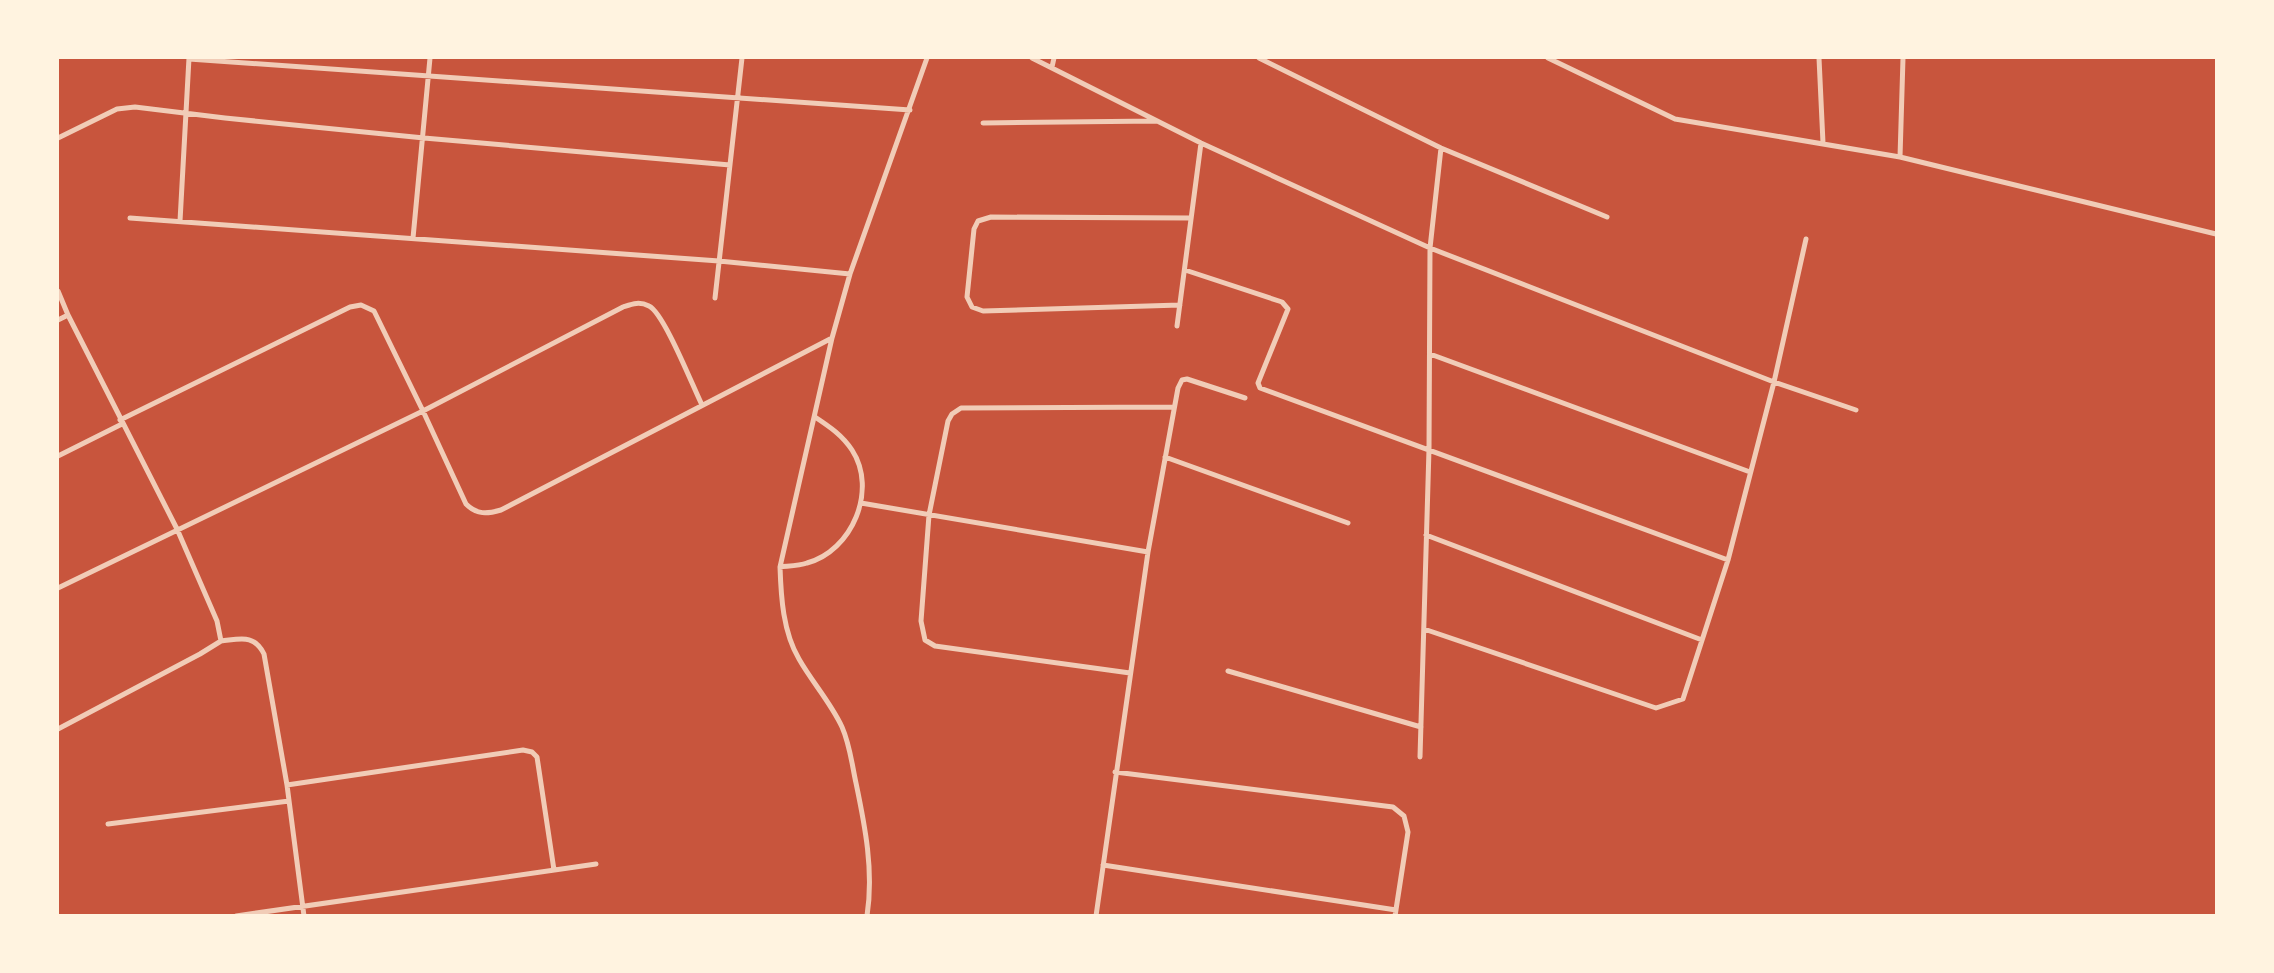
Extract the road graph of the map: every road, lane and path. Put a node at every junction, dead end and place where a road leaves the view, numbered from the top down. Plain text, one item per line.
1 (189, 58) edge
2 (430, 58) edge
3 (742, 58) edge
4 (927, 58) edge
5 (1032, 58) edge
6 (1054, 58) edge
7 (1260, 58) edge
8 (1548, 58) edge
9 (1819, 58) edge
10 (1903, 58) edge
11 (1052, 67) junction
12 (428, 77) junction
13 (736, 99) junction
14 (910, 110) junction
15 (186, 113) junction
16 (1157, 121) junction
17 (983, 123) dead end
18 (58, 138) edge
19 (424, 138) junction
20 (1201, 143) junction
21 (1823, 143) junction
22 (1441, 148) junction
23 (1900, 156) junction
24 (730, 165) junction
25 (1607, 217) dead end
26 (130, 218) dead end
27 (1192, 218) junction
28 (180, 221) junction
29 (2216, 234) edge
30 (414, 238) junction
31 (1806, 239) dead end
32 (1430, 248) junction
33 (719, 261) junction
34 (1184, 270) junction
35 (850, 274) junction
36 (58, 291) edge
37 (715, 298) dead end
38 (1180, 305) junction
39 (68, 315) junction
40 (58, 320) edge
41 (1177, 326) dead end
42 (832, 338) junction
43 (1430, 354) junction
44 (1774, 382) junction
45 (1245, 398) dead end
46 (702, 405) junction
47 (1174, 407) junction
48 (1856, 410) dead end
49 (423, 411) junction
50 (815, 417) junction
51 (121, 422) junction
52 (1429, 449) junction
53 (58, 456) edge
54 (1165, 456) junction
55 (1750, 472) junction
56 (861, 503) junction
57 (929, 515) junction
58 (1348, 523) dead end
59 (176, 529) junction
60 (1426, 536) junction
61 (1148, 552) junction
62 (1728, 560) junction
63 (780, 567) junction
64 (58, 588) edge
65 (1424, 630) junction
66 (1702, 640) junction
67 (221, 641) junction
68 (1228, 671) dead end
69 (1130, 672) junction
70 (1421, 727) junction
71 (58, 728) edge
72 (1420, 757) dead end
73 (1115, 772) junction
74 (287, 785) junction
75 (289, 801) junction
76 (108, 824) dead end
77 (596, 864) dead end
78 (1103, 865) junction
79 (554, 870) junction
80 (303, 907) junction
81 (1396, 913) edge
82 (236, 916) edge
83 (304, 916) edge
84 (867, 916) edge
85 (1096, 916) edge

1 - 12 street
1 - 15 street
2 - 12 street
3 - 13 street
4 - 14 street
5 - 11 street
6 - 11 street
7 - 22 street
8 - 21 street
9 - 21 street
10 - 23 street
11 - 16 street
12 - 13 street
12 - 19 street
13 - 14 street
13 - 24 street
14 - 35 street
15 - 18 street
15 - 19 street
15 - 28 street
16 - 17 street
16 - 20 street
19 - 24 street
19 - 30 street
20 - 27 street
20 - 32 street
21 - 23 street
22 - 25 street
22 - 32 street
23 - 29 street
24 - 33 street
26 - 28 street
27 - 34 street
27 - 38 street
28 - 30 street
30 - 33 street
31 - 44 street
32 - 43 street
32 - 44 street
33 - 35 street
33 - 37 street
34 - 38 street
34 - 52 street
35 - 42 street
36 - 39 street
38 - 41 street
39 - 40 street
39 - 51 street
42 - 46 street
42 - 50 street
43 - 52 street
43 - 55 street
44 - 48 street
44 - 55 street
45 - 47 street
46 - 49 street
46 - 49 street
47 - 54 street
47 - 57 street
49 - 51 street
49 - 59 street
50 - 56 street
50 - 63 street
51 - 53 street
51 - 59 street
52 - 60 street
52 - 62 street
54 - 58 street
54 - 61 street
55 - 62 street
56 - 57 street
56 - 63 street
57 - 61 street
57 - 69 street
59 - 64 street
59 - 67 street
60 - 65 street
60 - 66 street
61 - 69 street
62 - 66 street
63 - 84 street
65 - 66 street
65 - 70 street
67 - 71 street
67 - 74 street
68 - 70 street
69 - 73 street
70 - 72 street
73 - 78 street
73 - 81 street
74 - 75 street
74 - 79 street
75 - 76 street
75 - 80 street
77 - 79 street
78 - 81 street
78 - 85 street
79 - 80 street
80 - 82 street
80 - 83 street

